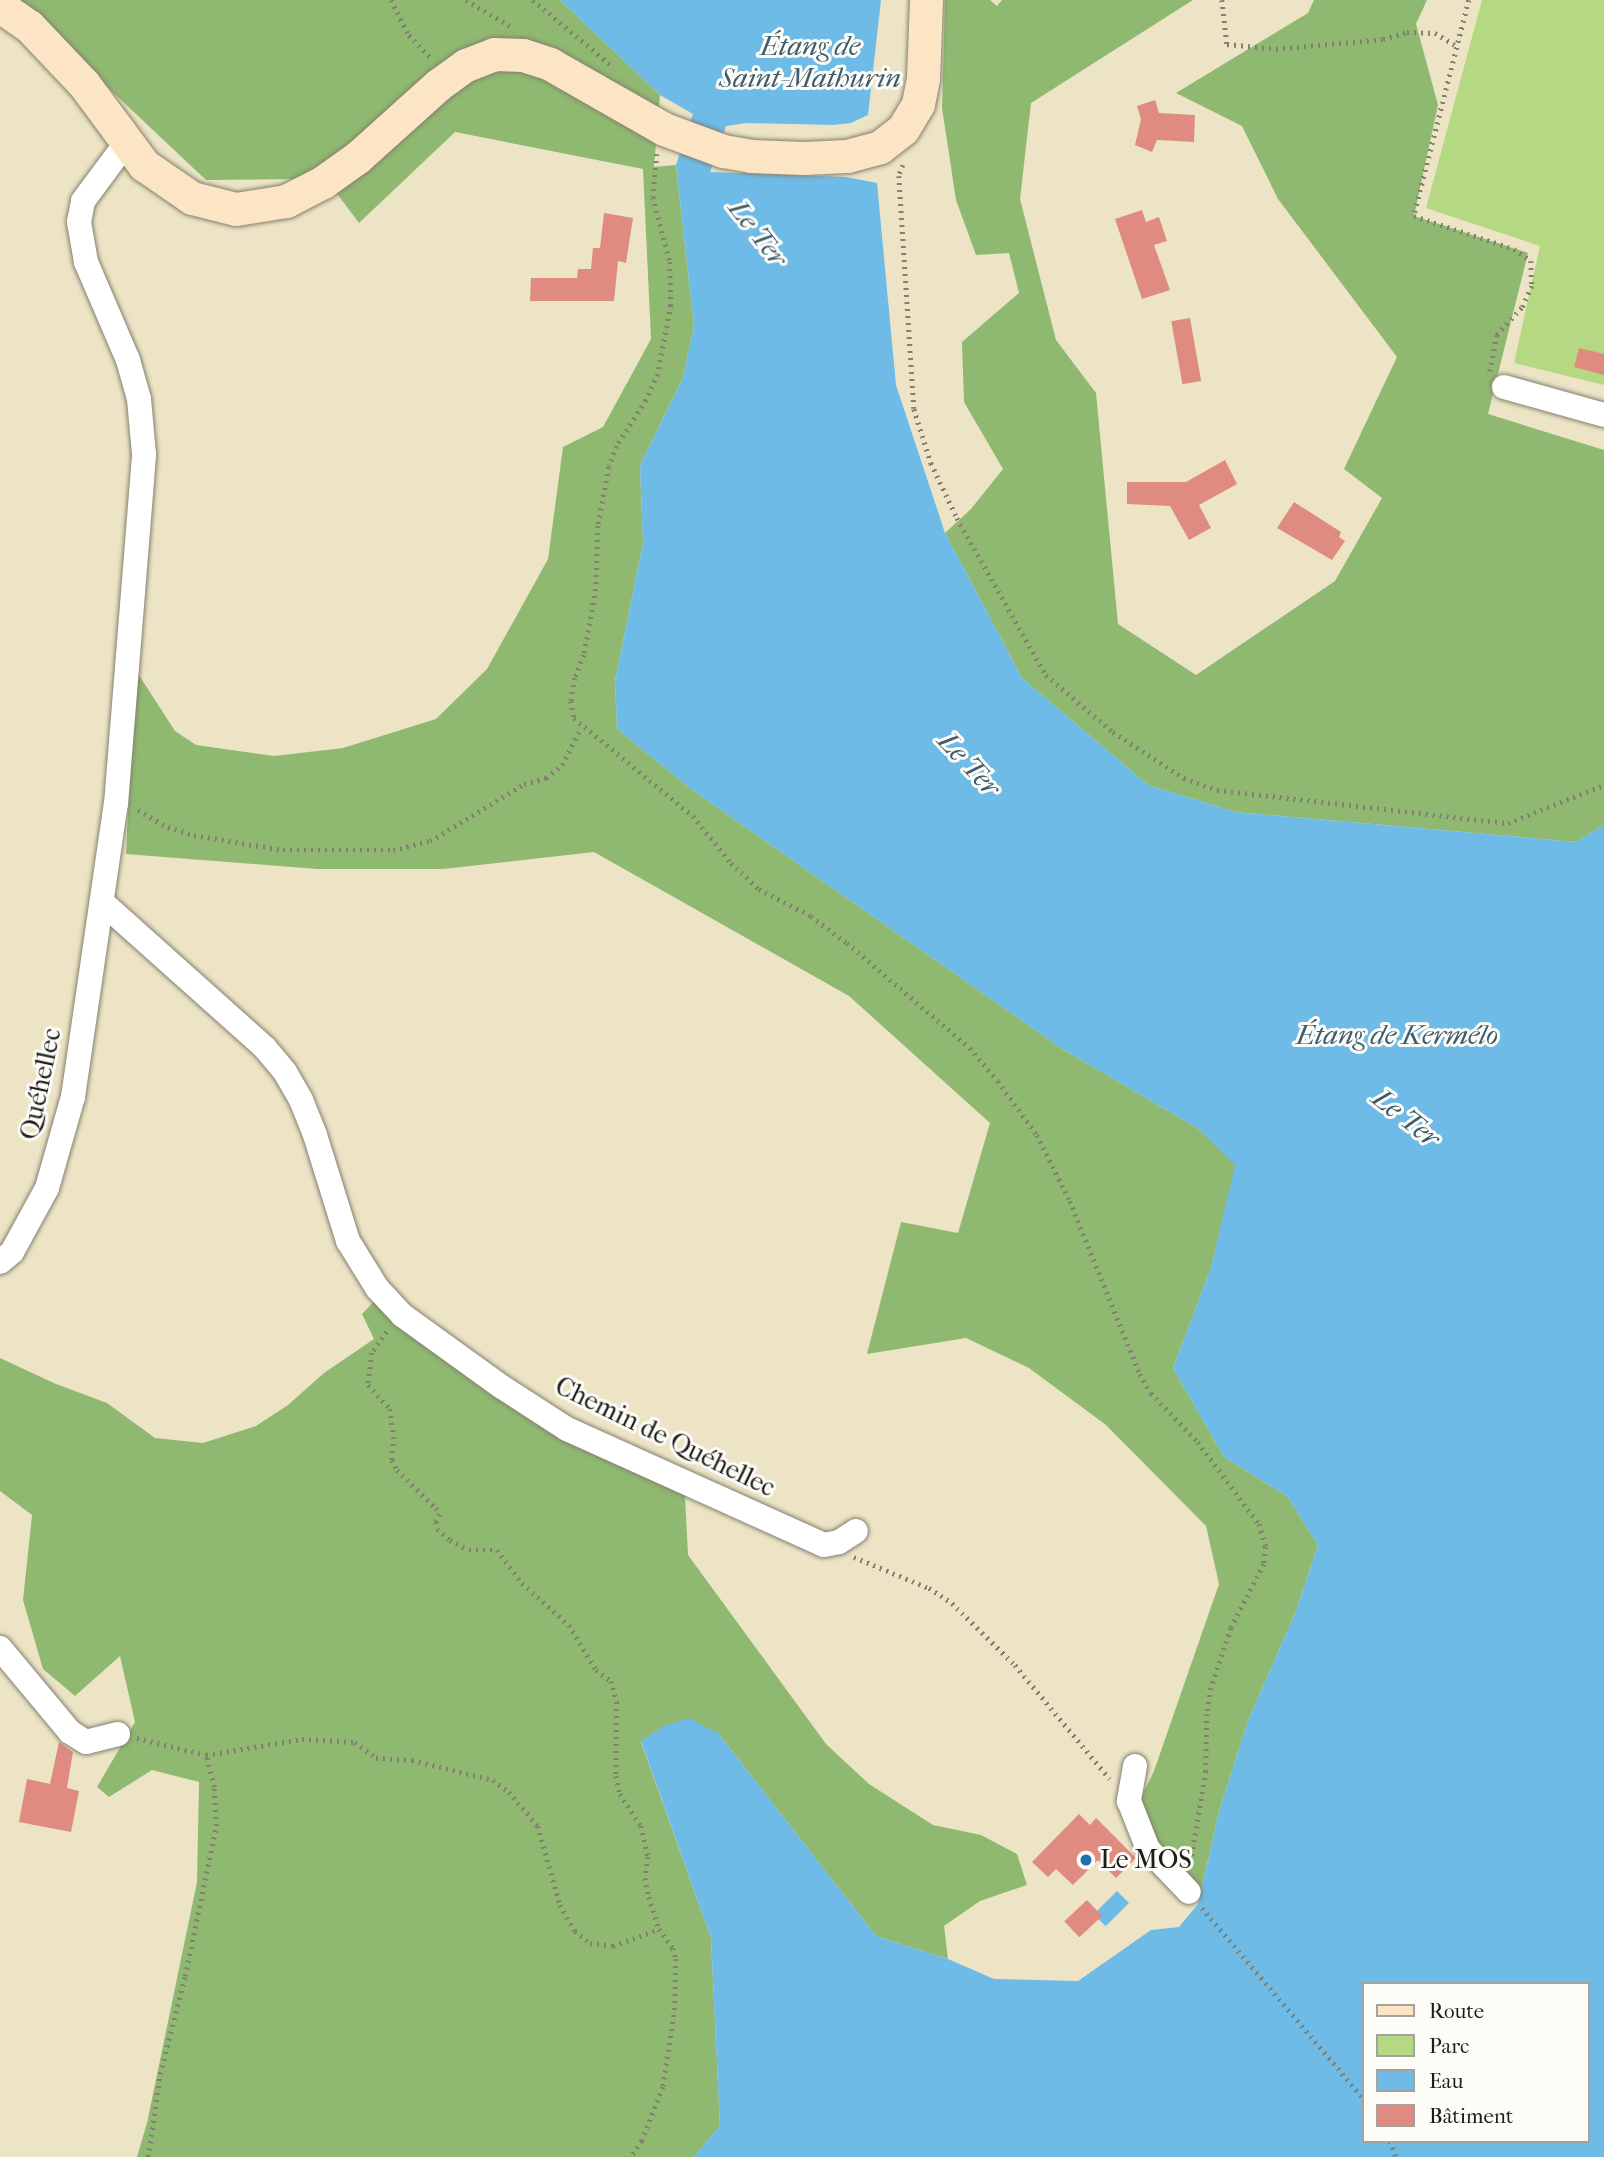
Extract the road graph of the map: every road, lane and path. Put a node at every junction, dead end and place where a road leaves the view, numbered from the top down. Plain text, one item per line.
1 (391, 0) edge
2 (533, 0) edge
3 (926, 0) edge
4 (1222, 0) edge
5 (1469, 0) edge
6 (0, 6) edge
7 (1455, 45) junction
8 (621, 74) dead end
9 (453, 75) junction
10 (672, 133) junction
11 (126, 143) junction
12 (905, 156) dead end
13 (1504, 387) joint
14 (1604, 415) edge
15 (581, 727) junction
16 (1604, 785) edge
17 (116, 804) junction
18 (103, 903) junction
19 (0, 1262) edge
20 (402, 1315) junction
21 (856, 1531) dead end
22 (824, 1545) junction
23 (0, 1648) edge
24 (118, 1734) joint
25 (206, 1755) junction
26 (1135, 1766) dead end
27 (1129, 1801) junction
28 (1194, 1898) junction
29 (659, 1929) junction
30 (1362, 2097) edge
31 (148, 2157) edge
32 (631, 2157) edge

1 - 9 path
2 - 8 path
3 - 10 street
4 - 7 path
5 - 7 path
6 - 11 street
7 - 13 path
9 - 10 street
9 - 11 street
10 - 15 path
11 - 17 street, Quéhellec
12 - 16 path
13 - 14 street
15 - 17 path
15 - 28 path
17 - 18 street, Quéhellec
18 - 19 street, Quéhellec
18 - 20 street, Chemin de Quéhellec
20 - 22 street, Chemin de Quéhellec
20 - 29 path
21 - 22 street
22 - 27 path
23 - 24 street
24 - 25 path
25 - 29 path
25 - 31 path
26 - 27 street
27 - 28 street
28 - 30 path
29 - 32 path

